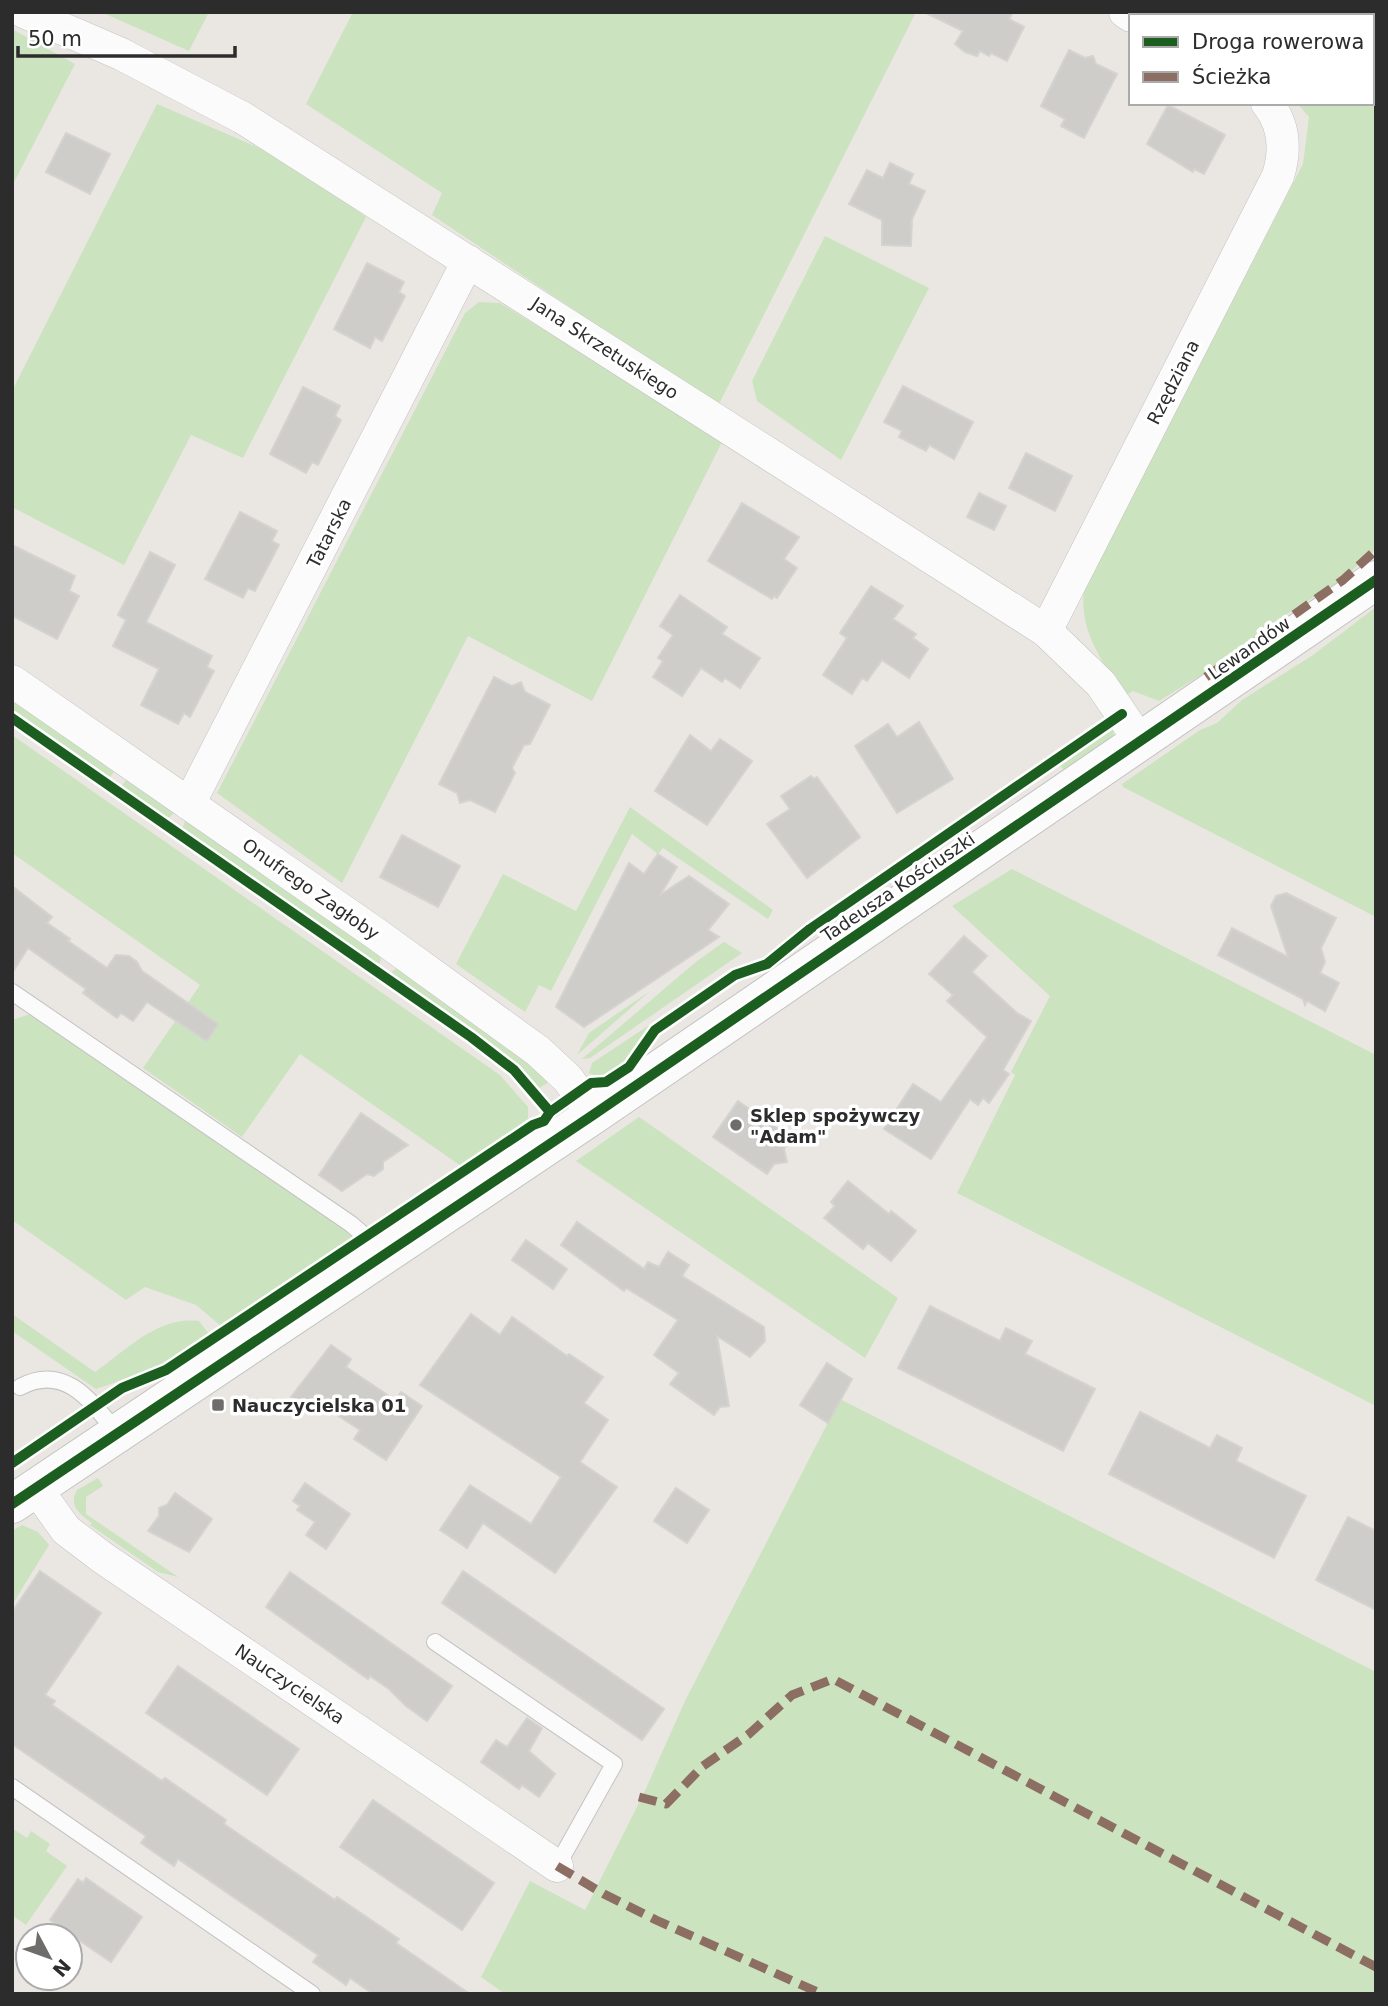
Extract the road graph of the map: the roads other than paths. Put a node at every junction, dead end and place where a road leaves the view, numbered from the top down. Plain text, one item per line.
1 (24, 12) edge
2 (1274, 116) edge
3 (468, 261) junction
4 (1376, 580) edge
5 (1046, 631) junction
6 (12, 681) edge
7 (1141, 743) junction
8 (188, 804) junction
9 (12, 992) edge
10 (593, 1115) junction
11 (381, 1257) junction
12 (20, 1387) dead end
13 (117, 1433) junction
14 (24, 1496) edge
15 (435, 1642) dead end
16 (12, 1787) edge
17 (557, 1866) joint
18 (312, 1994) edge

1 - 3 street, Jana Skrzetuskiego
2 - 5 street, Rzędziana
3 - 5 street, Jana Skrzetuskiego
3 - 8 street, Tatarska
4 - 7 street, Lewandów
5 - 7 street, Jana Skrzetuskiego
6 - 8 street, Onufrego Zagłoby
7 - 10 street, Tadeusza Kościuszki
8 - 10 street, Onufrego Zagłoby
9 - 11 lane
10 - 11 street, Tadeusza Kościuszki
11 - 13 street, Tadeusza Kościuszki
12 - 13 lane
13 - 14 street, Tadeusza Kościuszki
14 - 17 street, Nauczycielska
15 - 17 lane
16 - 18 lane

